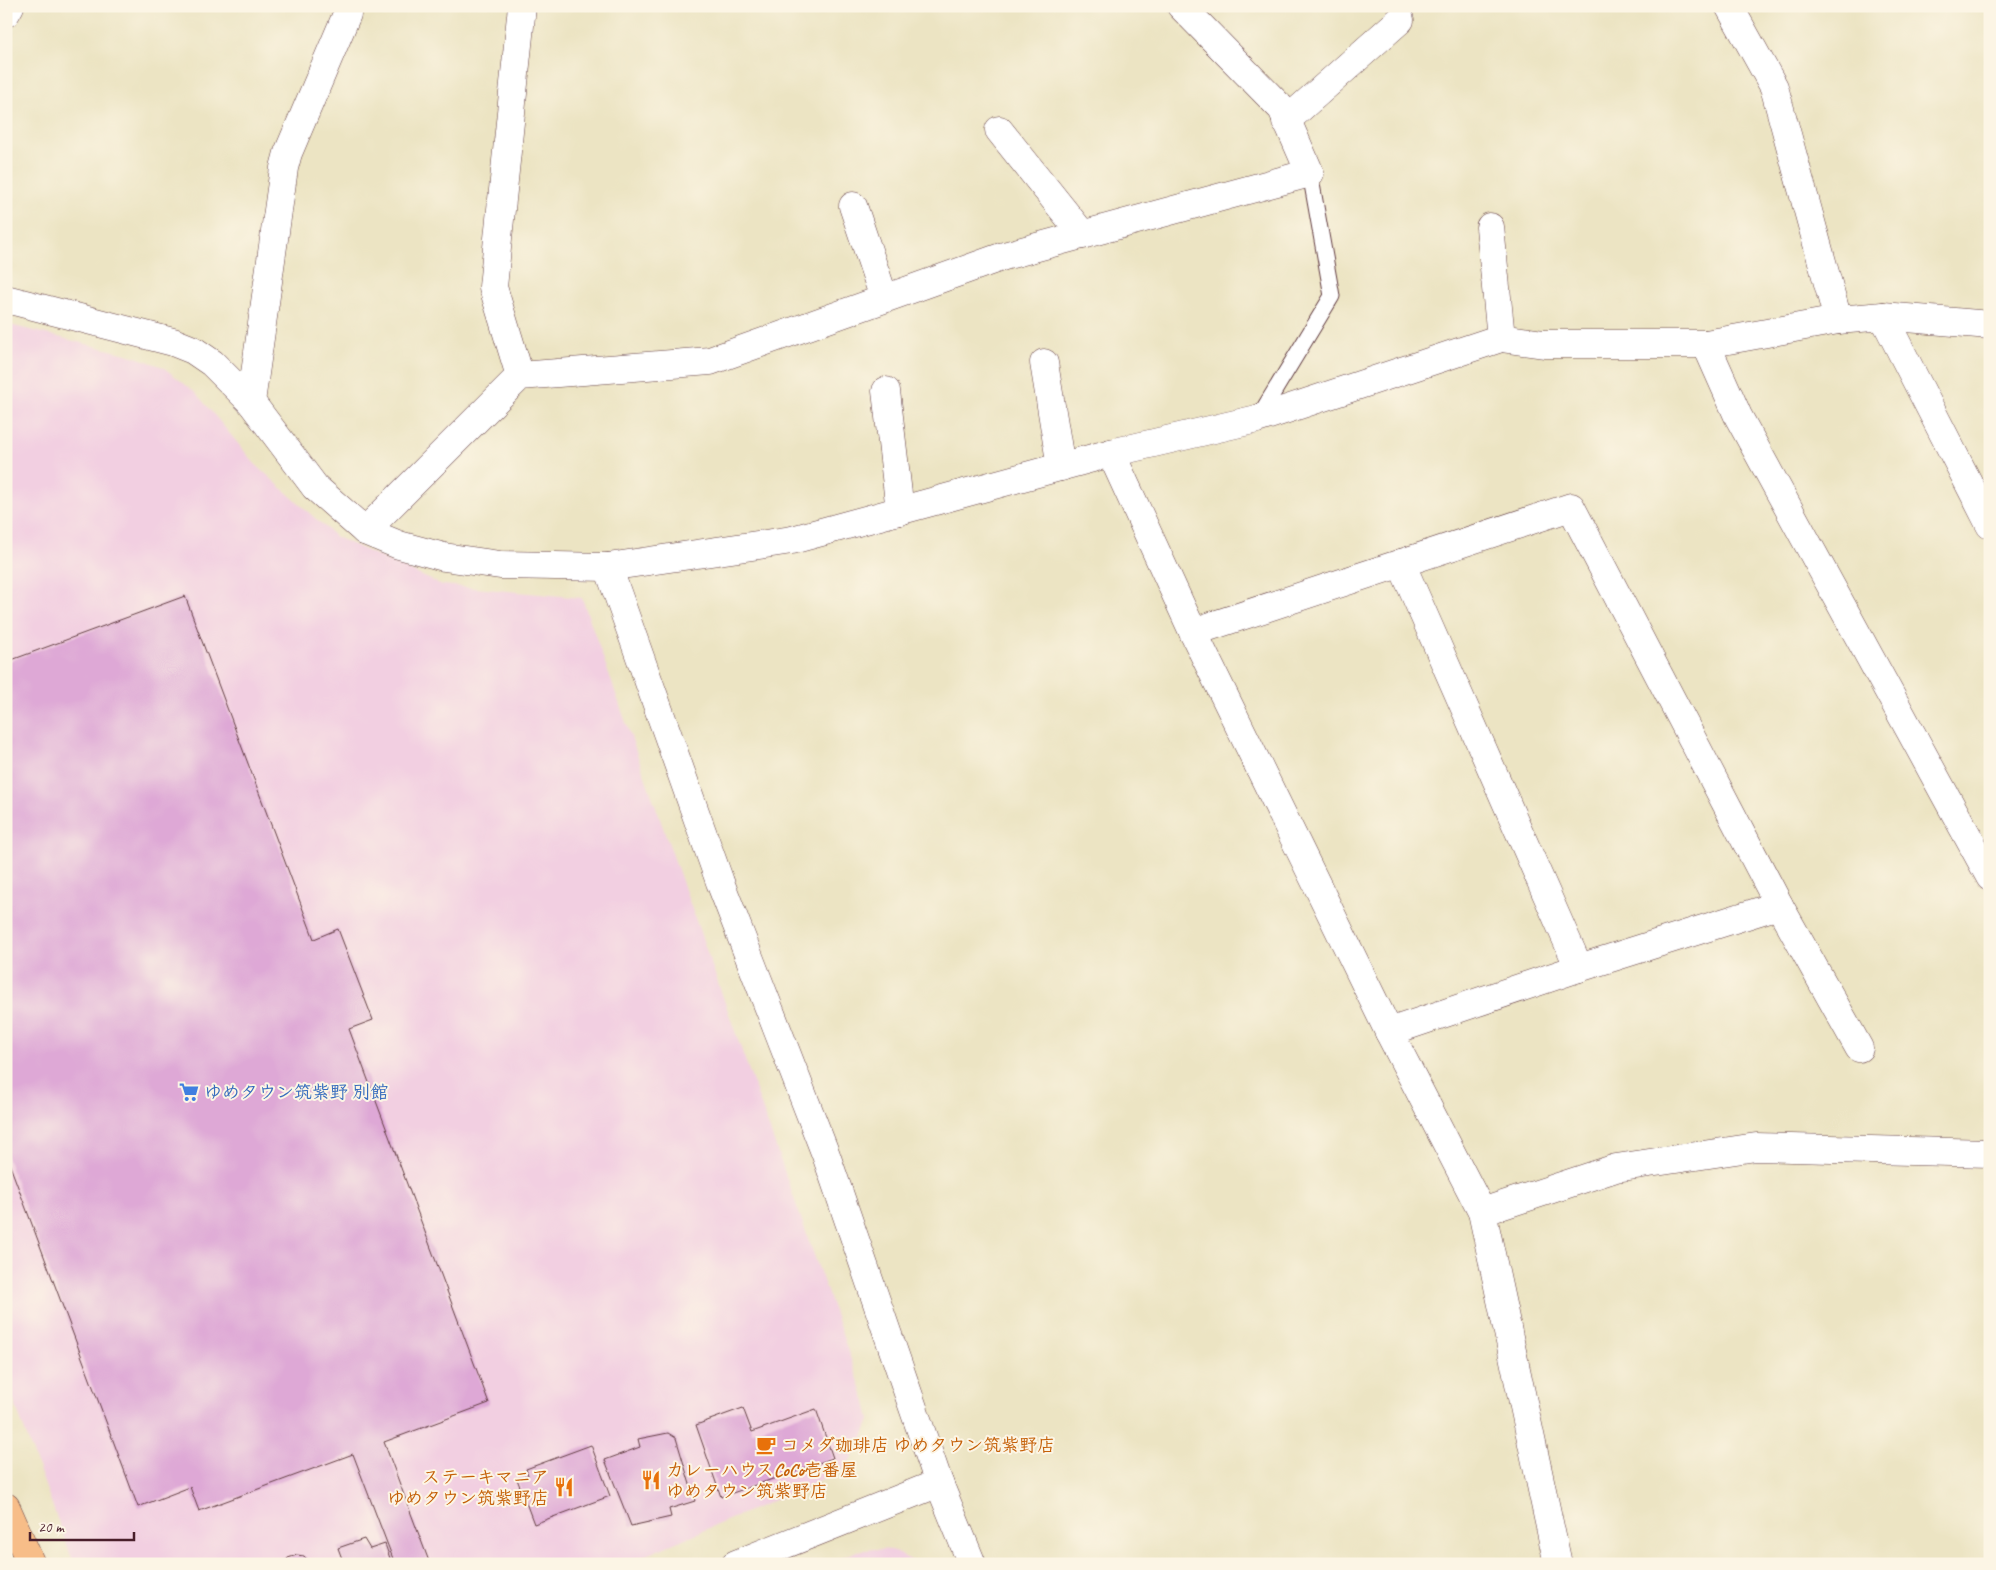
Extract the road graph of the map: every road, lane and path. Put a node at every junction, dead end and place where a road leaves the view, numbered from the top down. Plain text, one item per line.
1 (10, 6) edge
2 (347, 6) edge
3 (522, 6) edge
4 (1180, 6) edge
5 (1729, 6) edge
6 (6, 13) edge
7 (1400, 20) dead end
8 (1286, 120) junction
9 (998, 130) dead end
10 (1310, 173) junction
11 (853, 206) dead end
12 (1490, 227) dead end
13 (1083, 235) junction
14 (884, 298) junction
15 (6, 299) edge
16 (1882, 316) junction
17 (1838, 320) junction
18 (1990, 325) edge
19 (1501, 338) junction
20 (1706, 344) junction
21 (1044, 363) dead end
22 (520, 376) junction
23 (886, 391) dead end
24 (250, 402) junction
25 (1257, 419) junction
26 (1111, 452) junction
27 (1061, 467) junction
28 (900, 511) junction
29 (1990, 525) edge
30 (365, 531) junction
31 (1401, 563) junction
32 (608, 567) junction
33 (1193, 632) junction
34 (1990, 877) edge
35 (1778, 905) junction
36 (1579, 968) junction
37 (1389, 1032) junction
38 (1859, 1048) dead end
39 (1990, 1153) edge
40 (1482, 1212) junction
41 (939, 1483) junction
42 (6, 1507) edge
43 (31, 1564) edge
44 (736, 1564) edge
45 (972, 1564) edge
46 (1558, 1564) edge

1 - 6 street
2 - 24 street
3 - 22 street
4 - 8 street
5 - 17 street
7 - 8 street
8 - 10 street
9 - 13 street
10 - 13 street
10 - 25 lane
11 - 14 street
12 - 19 street
13 - 14 street
14 - 22 street
15 - 24 street
16 - 17 street
16 - 18 street
16 - 29 street
17 - 20 street
19 - 20 street
19 - 25 street
20 - 34 street
21 - 27 street
22 - 30 street
23 - 28 street
24 - 30 street
25 - 26 street
26 - 27 street
26 - 33 street
27 - 28 street
28 - 32 street
30 - 32 street
31 - 33 street
31 - 35 street
31 - 36 street
32 - 41 street
33 - 37 street
35 - 36 street
35 - 38 street
36 - 37 street
37 - 40 street
39 - 40 street
40 - 46 street
41 - 44 street
41 - 45 street
42 - 43 highway

